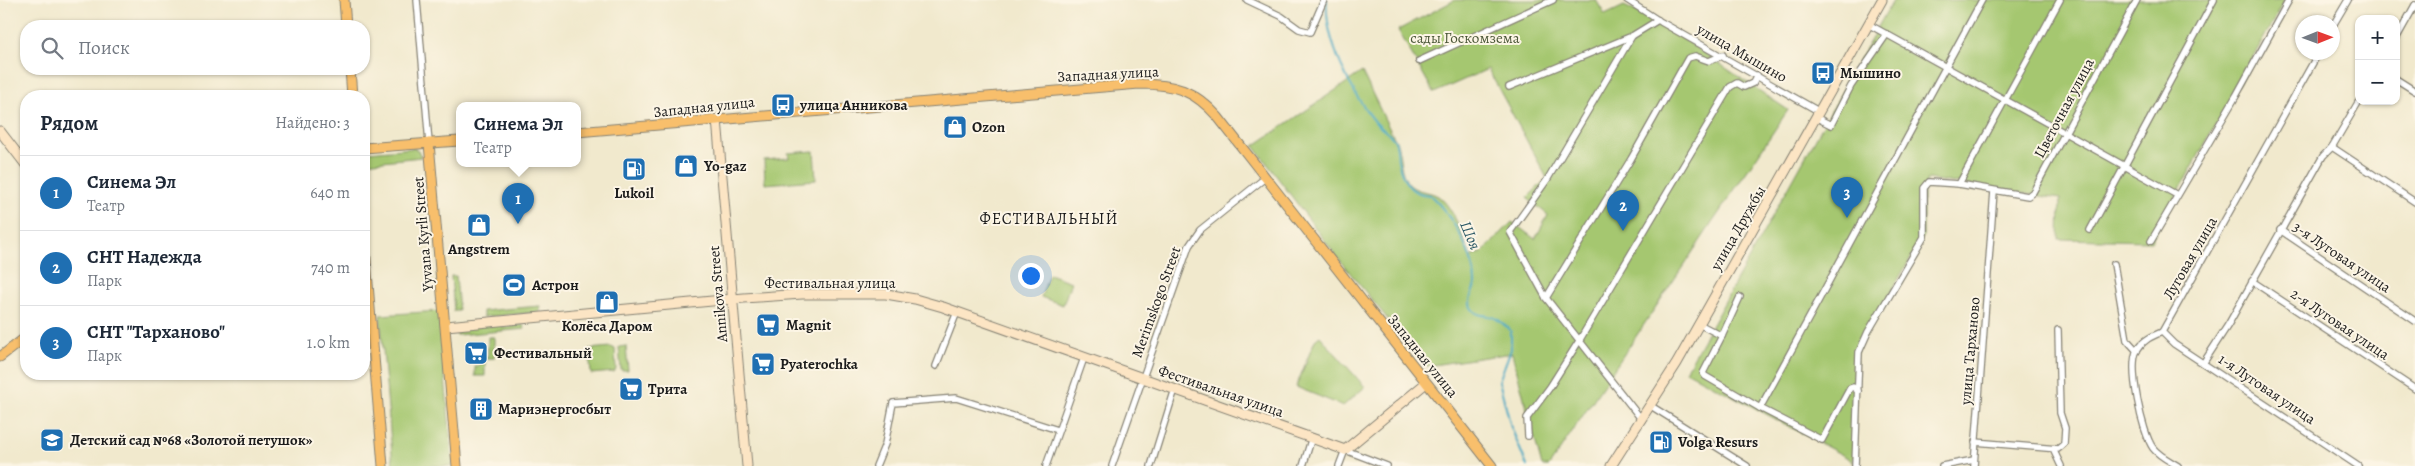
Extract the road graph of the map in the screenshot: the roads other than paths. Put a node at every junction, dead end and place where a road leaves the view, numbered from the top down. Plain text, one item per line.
1 (344, 0) edge
2 (417, 0) edge
3 (1247, 0) edge
4 (1324, 0) edge
5 (1553, 0) edge
6 (1627, 0) edge
7 (1882, 0) edge
8 (1982, 0) edge
9 (2060, 0) edge
10 (2136, 0) edge
11 (2214, 0) edge
12 (2289, 0) edge
13 (2348, 0) edge
14 (2415, 5) edge
15 (2339, 15) edge
16 (346, 20) edge
17 (1658, 20) junction
18 (1868, 24) junction
19 (2400, 32) edge
20 (1886, 34) junction
21 (1632, 36) junction
22 (1722, 55) junction
23 (2315, 60) edge
24 (1419, 61) dead end
25 (1945, 66) junction
26 (350, 75) edge
27 (1757, 75) junction
28 (2400, 81) edge
29 (1509, 86) dead end
30 (352, 90) edge
31 (2415, 90) edge
32 (2006, 100) junction
33 (2357, 105) edge
34 (1819, 115) junction
35 (717, 119) junction
36 (0, 131) edge
37 (581, 132) edge
38 (2064, 132) junction
39 (456, 141) edge
40 (429, 143) junction
41 (2332, 147) junction
42 (370, 148) edge
43 (20, 157) edge
44 (2124, 165) junction
45 (1265, 178) junction
46 (1959, 184) junction
47 (1994, 191) junction
48 (2177, 195) junction
49 (2415, 202) edge
50 (2090, 230) dead end
51 (2280, 230) junction
52 (2151, 241) dead end
53 (2114, 264) dead end
54 (2252, 281) junction
55 (1740, 297) dead end
56 (1546, 298) junction
57 (732, 299) junction
58 (370, 308) edge
59 (957, 312) junction
60 (2415, 321) edge
61 (1699, 324) junction
62 (446, 326) junction
63 (2058, 330) dead end
64 (2162, 332) junction
65 (1722, 336) junction
66 (1579, 341) junction
67 (20, 342) edge
68 (2137, 351) junction
69 (0, 357) edge
70 (1084, 358) junction
71 (2204, 362) junction
72 (936, 366) dead end
73 (1142, 378) junction
74 (1426, 382) junction
75 (1175, 389) junction
76 (2415, 389) edge
77 (1858, 391) junction
78 (1651, 406) junction
79 (1760, 408) junction
80 (1642, 420) junction
81 (1058, 430) junction
82 (1528, 436) dead end
83 (1312, 437) junction
84 (1975, 442) junction
85 (2053, 449) junction
86 (1344, 450) junction
87 (1974, 463) edge
88 (383, 466) edge
89 (457, 466) edge
90 (747, 466) edge
91 (876, 466) edge
92 (1046, 466) edge
93 (1112, 466) edge
94 (1151, 466) edge
95 (1303, 466) edge
96 (1339, 466) edge
97 (1387, 466) edge
98 (1492, 466) edge
99 (1611, 466) edge
100 (1746, 466) edge
101 (1855, 466) edge
102 (1942, 466) edge
103 (2061, 466) edge
104 (2178, 466) edge
105 (2358, 466) edge

1 - 16 main road
2 - 40 street, Yyvana Kyrli Street
3 - 4 street
5 - 24 street
6 - 17 street, улица Мышино
7 - 18 street, улица Дружбы
8 - 25 street
9 - 32 street
10 - 38 street, Цветочная улица
11 - 44 street
12 - 48 street
13 - 15 street
14 - 19 street
17 - 21 street
17 - 22 street, улица Мышино
18 - 20 street
18 - 34 street, улица Дружбы
20 - 25 street
20 - 34 street
21 - 29 street
21 - 56 street
22 - 27 street, улица Мышино
22 - 56 street
23 - 64 street, Луговая улица
25 - 32 street
25 - 79 street
26 - 30 main road
27 - 34 street, улица Мышино
27 - 66 street
28 - 31 street
32 - 38 street
32 - 46 street
33 - 41 street
34 - 61 street, улица Дружбы
35 - 37 main road, Западная улица
35 - 45 main road, Западная улица
35 - 57 street, Annikova Street
36 - 43 street
38 - 44 street
38 - 47 street, Цветочная улица
39 - 40 main road
40 - 42 main road
40 - 62 main road, Yyvana Kyrli Street
41 - 49 street
41 - 51 street
44 - 48 street
44 - 50 street
45 - 73 street, Merimskogo Street
45 - 74 main road, Западная улица
46 - 47 street, Цветочная улица
46 - 77 street, Цветочная улица
47 - 84 street, улица Тарханово
48 - 52 street
51 - 54 street
51 - 60 street, 3-я Луговая улица
53 - 68 street
54 - 71 street
54 - 76 street, 2-я Луговая улица
55 - 65 street
56 - 66 street
57 - 59 street, Фестивальная улица
57 - 62 street, Фестивальная улица
57 - 90 street, Annikova Street
58 - 88 main road
59 - 70 street, Фестивальная улица
59 - 72 street
61 - 65 street
61 - 78 street, улица Дружбы
62 - 89 main road, Yyvana Kyrli Street
63 - 85 street
64 - 68 street, Луговая улица
64 - 71 street, 1-я Луговая улица
65 - 79 street
66 - 80 street
66 - 82 street
67 - 69 main road
68 - 104 street
70 - 73 street, Фестивальная улица
70 - 81 street
71 - 105 street, 1-я Луговая улица
73 - 75 street, Фестивальная улица
73 - 93 street, Merimskogo Street
74 - 86 street
74 - 98 main road, Западная улица
75 - 83 street, Фестивальная улица
75 - 94 street
77 - 79 street
77 - 101 street
78 - 80 street, улица Дружбы
78 - 100 street
80 - 99 street, улица Дружбы
81 - 91 street
81 - 92 street
83 - 86 street, Фестивальная улица
83 - 95 street
84 - 85 street
84 - 87 street, улица Тарханово
85 - 103 street
86 - 96 street
86 - 97 street, Фестивальная улица
87 - 102 street

